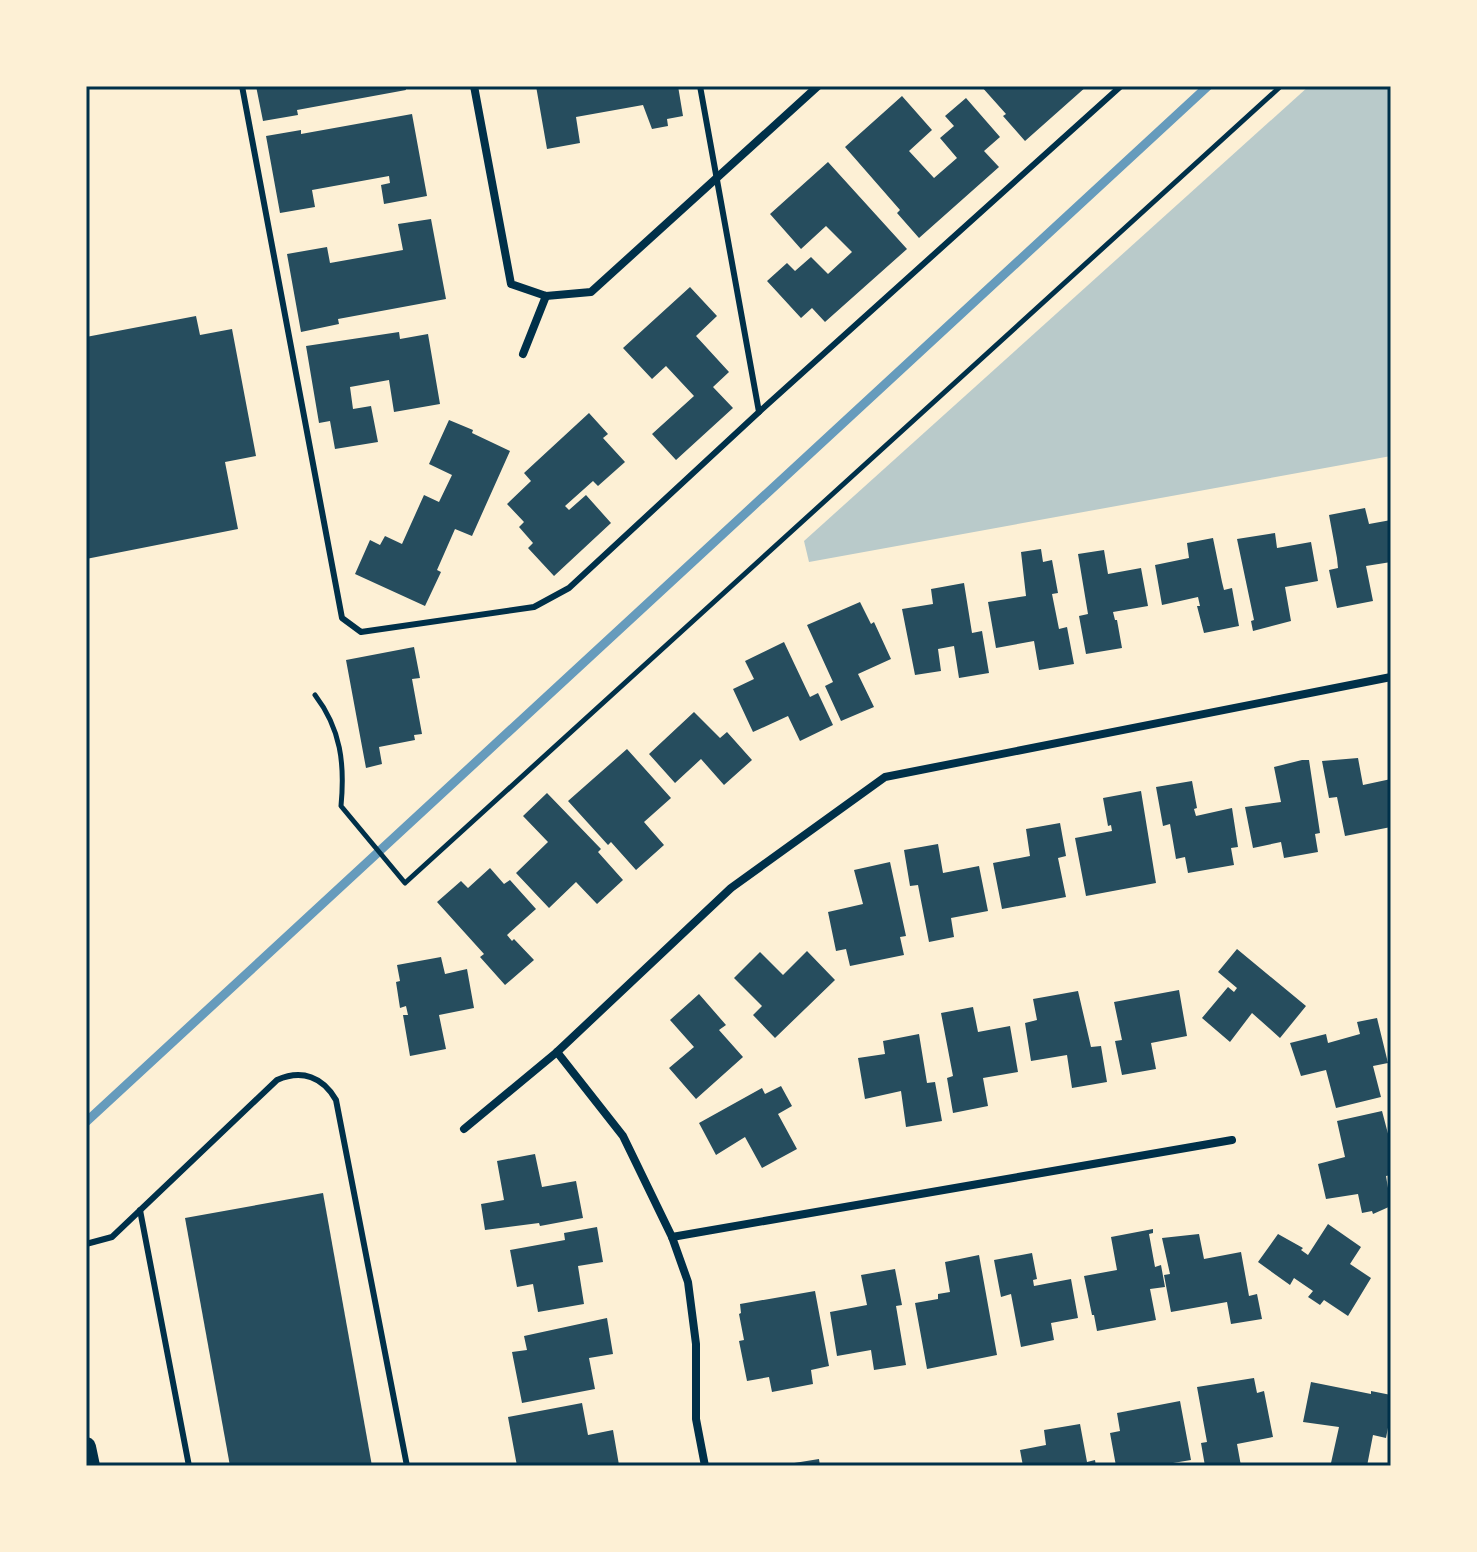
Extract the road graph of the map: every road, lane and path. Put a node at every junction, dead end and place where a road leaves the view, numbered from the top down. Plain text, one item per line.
1 (242, 86) edge
2 (474, 86) edge
3 (700, 86) edge
4 (818, 86) edge
5 (1121, 86) edge
6 (1281, 86) edge
7 (717, 178) junction
8 (546, 296) junction
9 (523, 354) dead end
10 (759, 412) junction
11 (1391, 677) edge
12 (315, 695) dead end
13 (557, 1052) junction
14 (464, 1129) dead end
15 (1232, 1140) dead end
16 (140, 1210) junction
17 (672, 1237) junction
18 (86, 1244) edge
19 (86, 1447) edge
20 (90, 1466) edge
21 (189, 1466) edge
22 (407, 1466) edge
23 (705, 1466) edge

1 - 10 lane
2 - 8 street
3 - 7 lane
4 - 7 street
5 - 10 lane
6 - 12 path
7 - 8 street
7 - 10 lane
8 - 9 street
11 - 13 street
13 - 14 street
13 - 17 street
15 - 17 street
16 - 18 lane
16 - 21 lane
16 - 22 lane
17 - 23 street
19 - 20 main road

